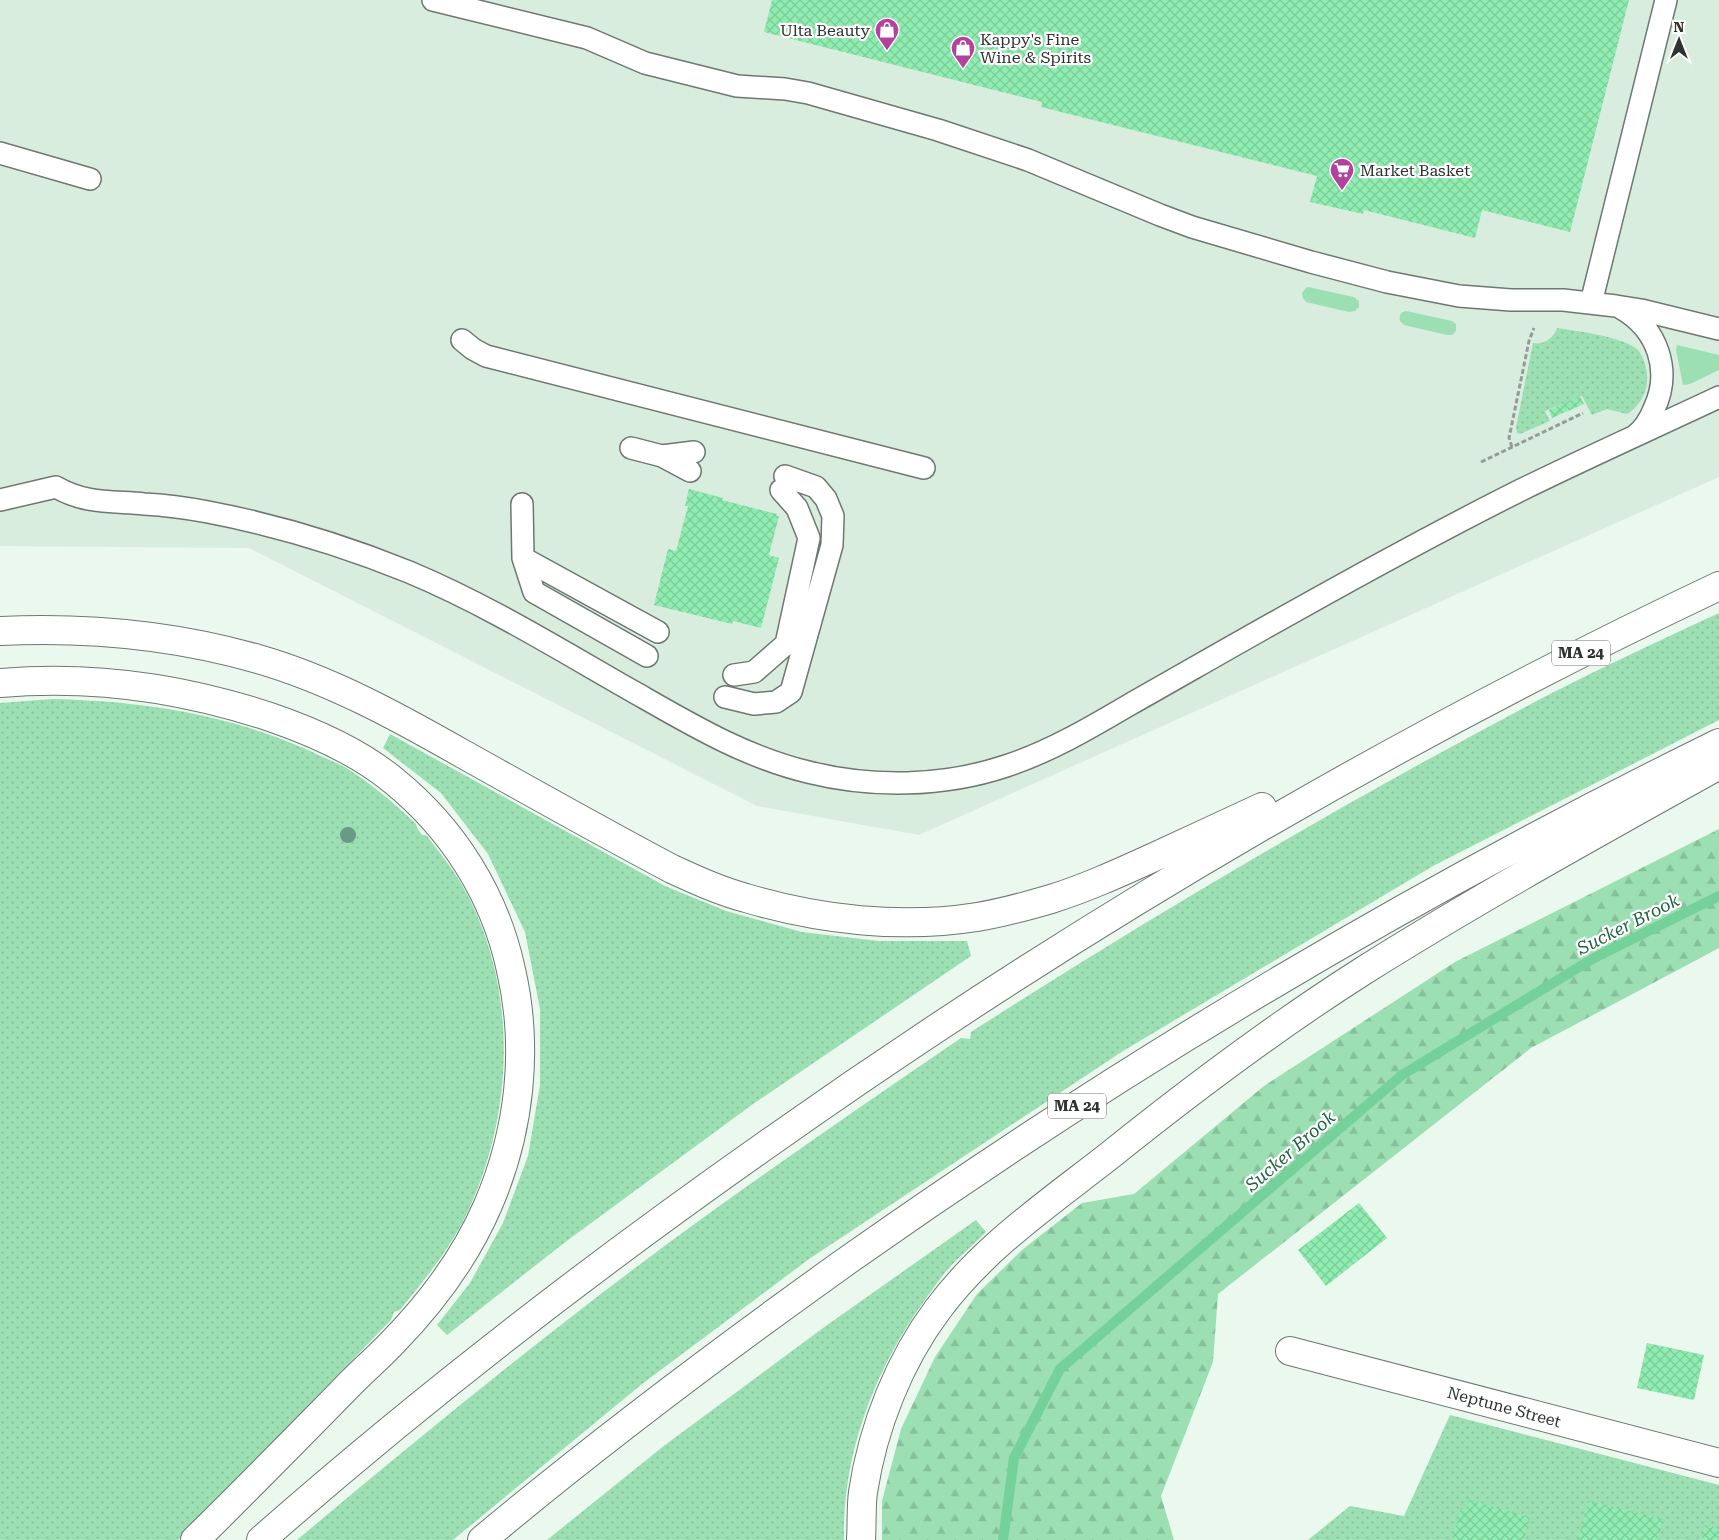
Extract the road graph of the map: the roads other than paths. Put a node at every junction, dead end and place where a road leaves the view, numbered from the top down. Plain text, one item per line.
1 (433, 0) edge
2 (1666, 0) edge
3 (0, 153) edge
4 (90, 179) dead end
5 (1590, 303) junction
6 (1616, 306) junction
7 (1719, 330) edge
8 (462, 340) dead end
9 (1719, 397) edge
10 (1634, 437) junction
11 (631, 448) dead end
12 (692, 461) dead end
13 (924, 468) dead end
14 (0, 500) edge
15 (522, 504) dead end
16 (523, 558) junction
17 (1719, 586) edge
18 (0, 631) edge
19 (658, 632) dead end
20 (648, 656) dead end
21 (734, 675) dead end
22 (0, 683) edge
23 (725, 697) dead end
24 (1445, 724) junction
25 (1719, 744) edge
26 (1719, 765) edge
27 (1290, 1351) dead end
28 (1719, 1463) edge
29 (195, 1540) edge
30 (261, 1540) edge
31 (482, 1540) edge
32 (861, 1540) edge

1 - 5 lane
2 - 5 lane
3 - 4 lane
5 - 6 lane
6 - 7 lane
6 - 10 lane
8 - 13 lane
9 - 10 lane
10 - 14 lane
11 - 12 lane
15 - 16 lane
16 - 19 lane
16 - 20 lane
17 - 24 main road, MA 24
18 - 24 main road
21 - 23 lane
22 - 29 main road
24 - 30 main road, MA 24
25 - 31 main road, MA 24
26 - 32 main road
27 - 28 main road, Neptune Street

